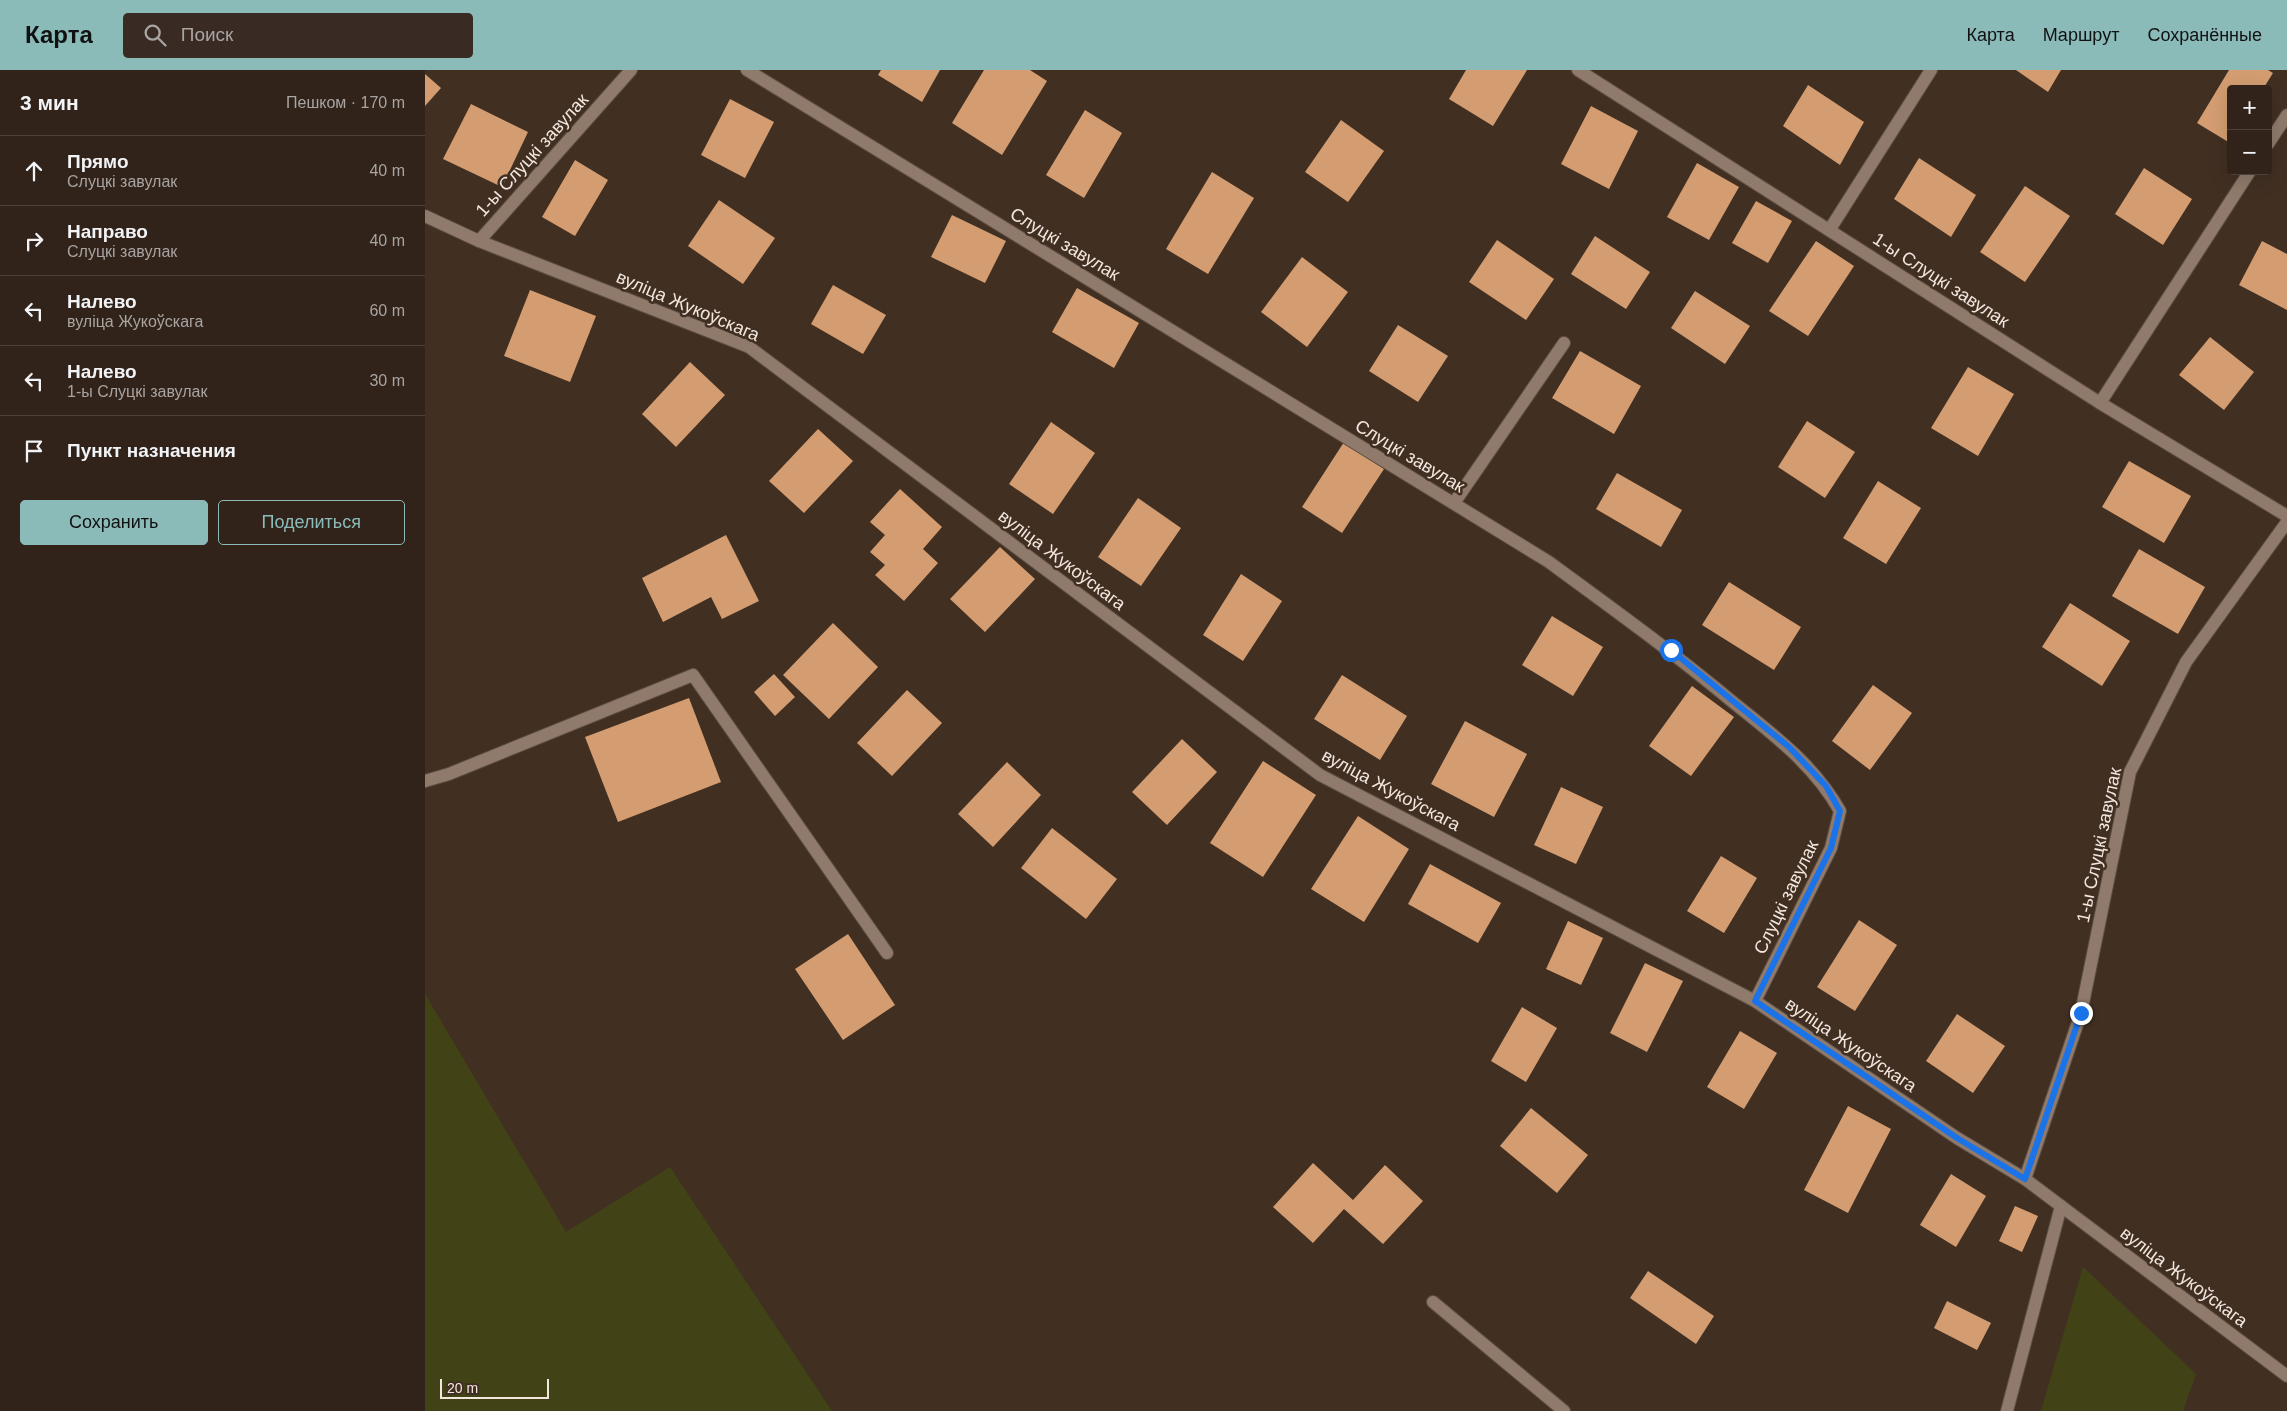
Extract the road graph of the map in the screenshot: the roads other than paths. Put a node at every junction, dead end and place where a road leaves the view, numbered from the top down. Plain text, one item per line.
1 (631, 70) edge
2 (747, 70) edge
3 (1578, 70) edge
4 (1931, 70) edge
5 (2287, 115) edge
6 (2272, 138) edge
7 (2248, 175) edge
8 (425, 216) edge
9 (1830, 229) junction
10 (479, 241) junction
11 (1564, 344) dead end
12 (2100, 403) junction
13 (1454, 503) junction
14 (2287, 516) edge
15 (2287, 522) edge
16 (425, 781) edge
17 (887, 953) dead end
18 (1755, 1001) junction
19 (2025, 1179) junction
20 (2061, 1206) junction
21 (1433, 1302) dead end
22 (2287, 1376) edge
23 (1564, 1411) edge
24 (2007, 1411) edge

1 - 10 street, 1-ы Слуцкі завулак
2 - 13 street, Слуцкі завулак
3 - 9 street, 1-ы Слуцкі завулак
4 - 9 street
5 - 6 street
7 - 12 street
8 - 10 street, вуліца Жукоўскага
9 - 12 street, 1-ы Слуцкі завулак
10 - 18 street, вуліца Жукоўскага
11 - 13 street
12 - 14 street, 1-ы Слуцкі завулак
13 - 18 street, Слуцкі завулак
15 - 19 street, 1-ы Слуцкі завулак
16 - 17 street
18 - 19 street, вуліца Жукоўскага
19 - 20 street, вуліца Жукоўскага
20 - 22 street, вуліца Жукоўскага
20 - 24 street
21 - 23 street

